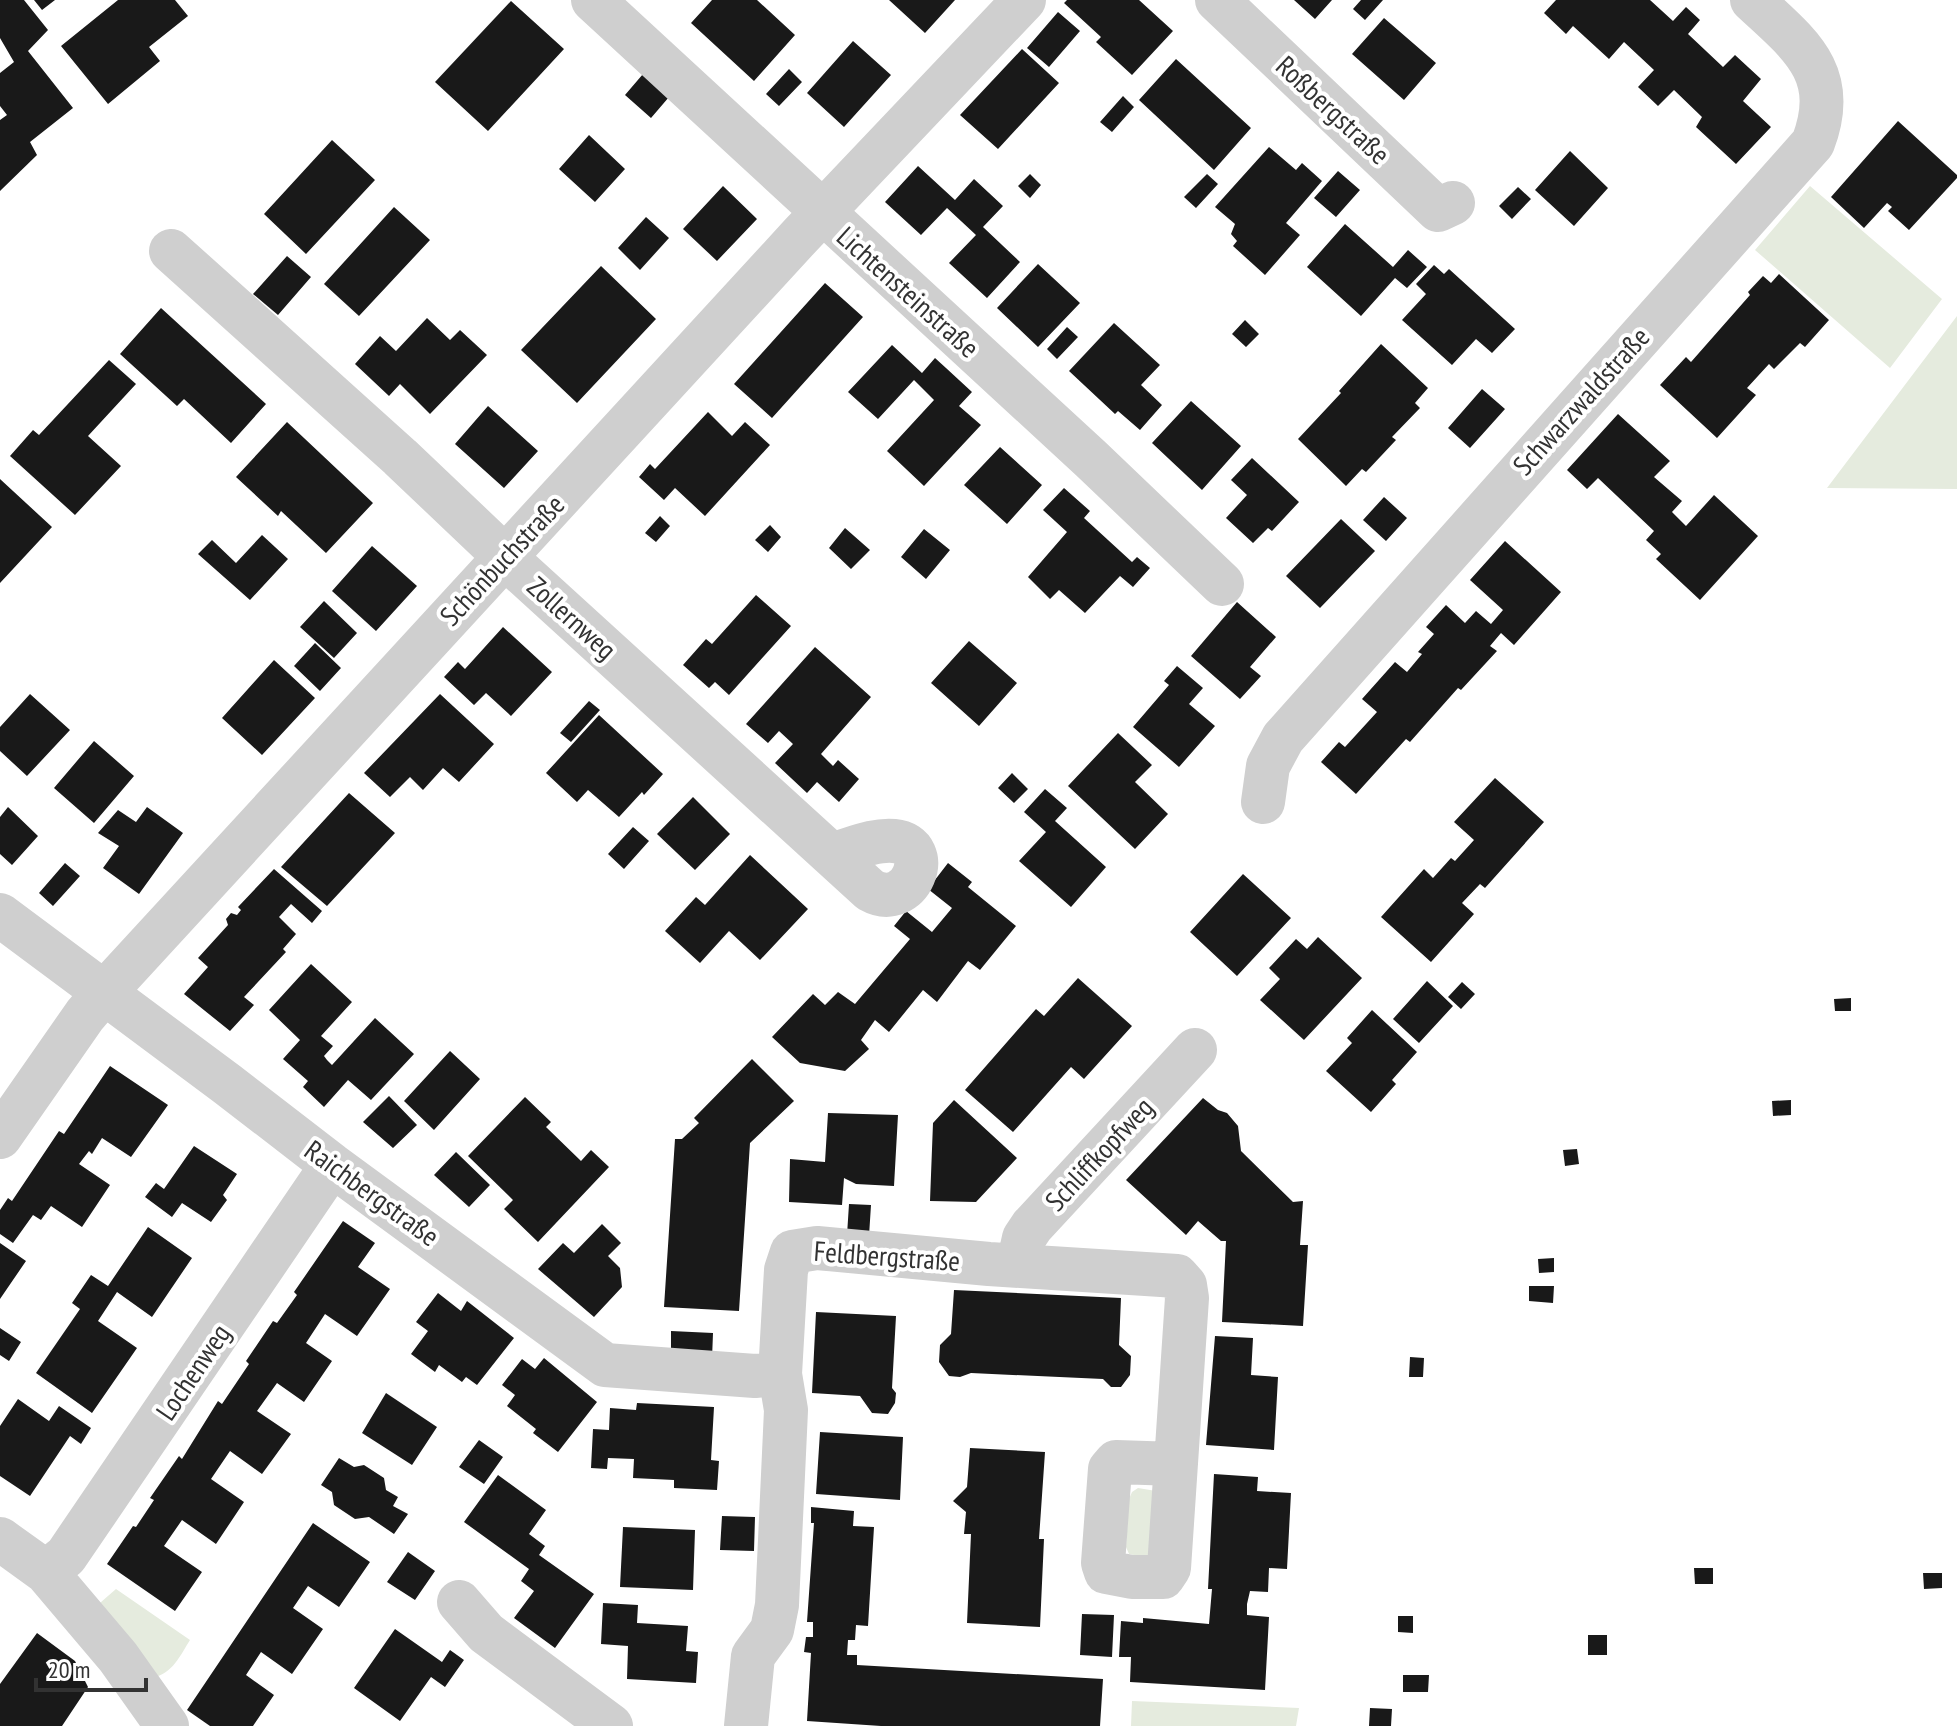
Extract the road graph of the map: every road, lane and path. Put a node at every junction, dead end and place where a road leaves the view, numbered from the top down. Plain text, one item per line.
1 (593, 0) edge
2 (1024, 0) edge
3 (1217, 0) edge
4 (1752, 0) edge
5 (1453, 203) dead end
6 (822, 214) junction
7 (171, 251) dead end
8 (506, 557) junction
9 (1222, 584) dead end
10 (1263, 802) dead end
11 (833, 854) dead end
12 (0, 915) edge
13 (104, 993) junction
14 (1195, 1050) dead end
15 (0, 1137) edge
16 (332, 1165) junction
17 (1018, 1265) junction
18 (780, 1374) junction
19 (1176, 1464) dead end
20 (0, 1539) edge
21 (46, 1572) junction
22 (459, 1602) dead end
23 (167, 1726) edge
24 (611, 1726) edge
25 (746, 1726) edge

1 - 6 street, Lichtensteinstraße
2 - 6 street, Schönbuchstraße
3 - 5 street, Roßbergstraße
4 - 10 street, Schwarzwaldstraße
6 - 8 street, Schönbuchstraße
6 - 9 street, Lichtensteinstraße
7 - 8 street, Zollernweg
8 - 11 street, Zollernweg
8 - 13 street, Schönbuchstraße
12 - 13 street, Raichbergstraße
13 - 15 street, Schönbuchstraße
13 - 16 street, Raichbergstraße
14 - 17 street, Schliffkopfweg
16 - 18 street, Raichbergstraße
16 - 21 street, Lochenweg
17 - 18 street, Feldbergstraße
17 - 19 street, Feldbergstraße
18 - 25 street, Feldbergstraße
20 - 21 street
21 - 23 street
22 - 24 street

